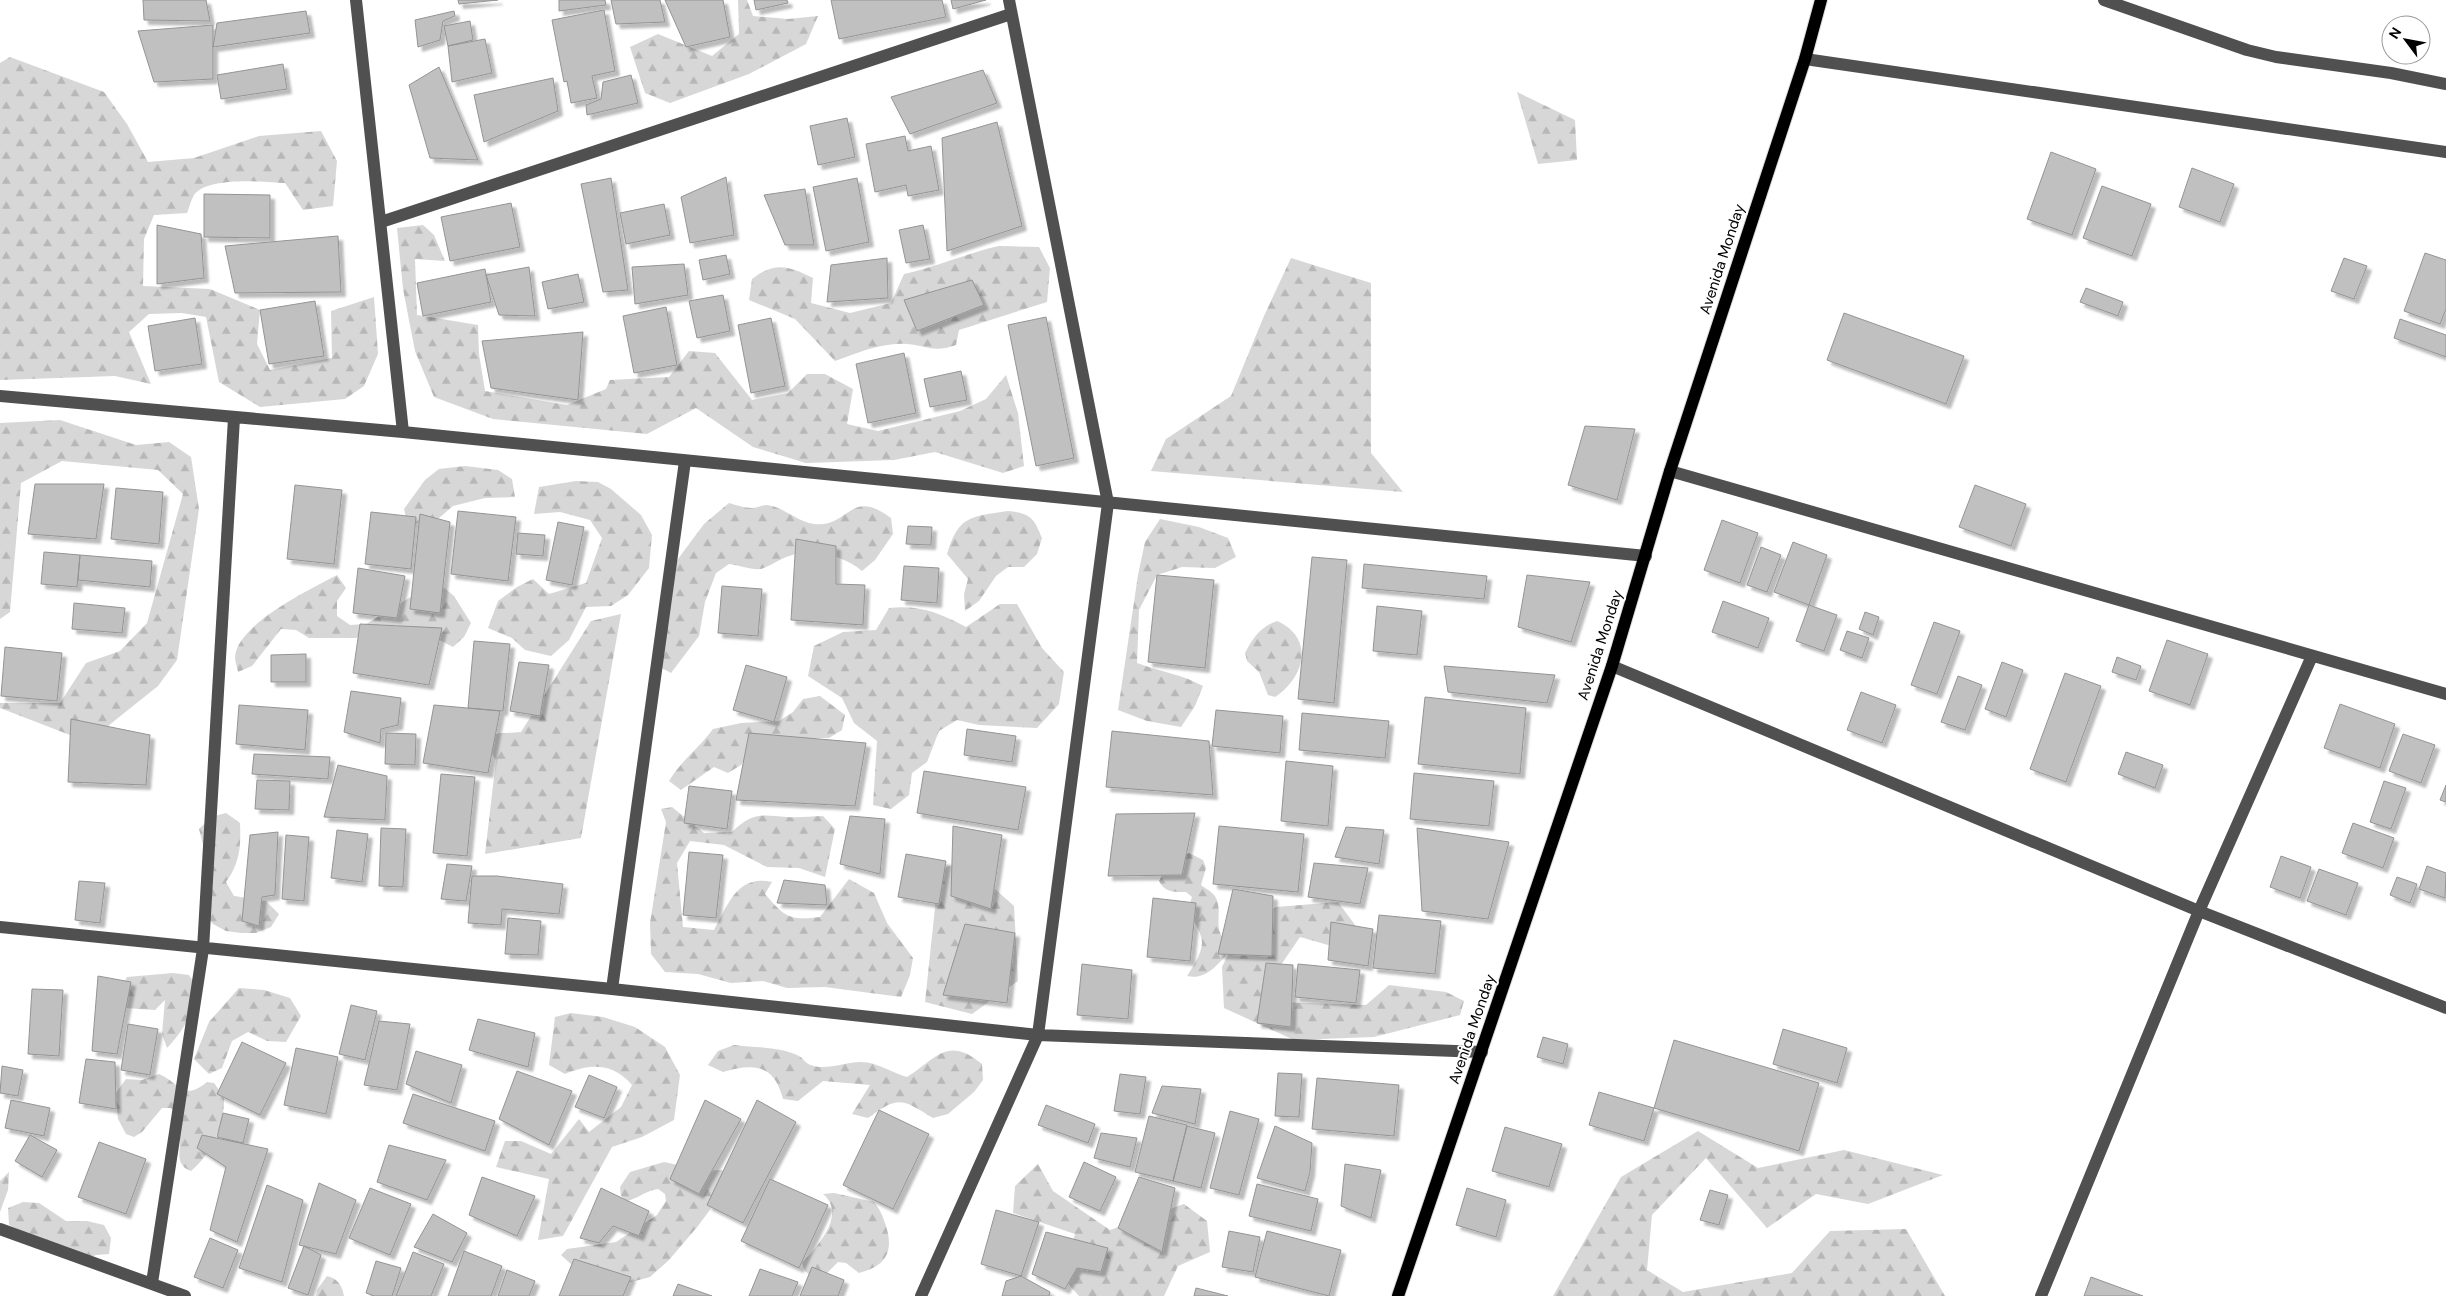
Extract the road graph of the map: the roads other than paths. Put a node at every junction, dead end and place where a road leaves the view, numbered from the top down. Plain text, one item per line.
1 (356, 0) edge
2 (1009, 0) edge
3 (1820, 0) edge
4 (2104, 0) edge
5 (1011, 14) junction
6 (1805, 59) junction
7 (2446, 84) edge
8 (2446, 152) edge
9 (381, 222) junction
10 (0, 396) edge
11 (234, 418) junction
12 (403, 432) junction
13 (685, 461) junction
14 (1670, 470) junction
15 (1108, 503) junction
16 (1646, 556) junction
17 (2312, 656) junction
18 (1612, 666) junction
19 (2446, 694) edge
20 (2199, 911) junction
21 (0, 928) edge
22 (203, 949) junction
23 (612, 989) junction
24 (2446, 1008) edge
25 (1038, 1035) junction
26 (1482, 1052) junction
27 (1, 1233) edge
28 (152, 1283) junction
29 (185, 1296) edge
30 (921, 1296) edge
31 (1398, 1296) edge
32 (2041, 1296) edge

1 - 9 street
2 - 5 street
3 - 6 main road, Avenida Monday
4 - 7 street
5 - 9 street
5 - 15 street
6 - 8 street
6 - 14 main road, Avenida Monday
9 - 12 street
10 - 11 street
11 - 12 street
11 - 22 street
12 - 13 street
13 - 15 street
13 - 23 street
14 - 16 main road, Avenida Monday
14 - 17 street
15 - 16 street
15 - 25 street
16 - 18 main road, Avenida Monday
17 - 19 street
17 - 20 street
18 - 20 street
18 - 26 main road, Avenida Monday
20 - 24 street
20 - 32 street
21 - 22 street
22 - 23 street
22 - 28 street
23 - 25 street
25 - 26 street
25 - 30 street
26 - 31 main road, Avenida Monday
27 - 28 street
28 - 29 street

